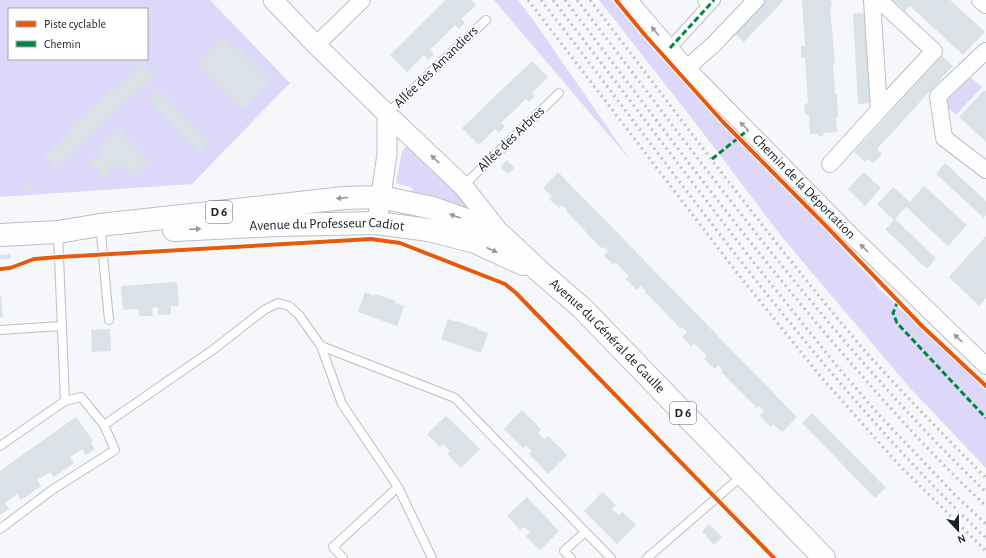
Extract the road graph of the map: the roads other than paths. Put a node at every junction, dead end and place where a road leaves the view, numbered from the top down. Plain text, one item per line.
1 (272, 0) edge
2 (362, 0) edge
3 (629, 0) edge
4 (714, 0) edge
5 (756, 0) edge
6 (872, 0) edge
7 (878, 0) edge
8 (980, 0) edge
9 (986, 5) edge
10 (486, 20) dead end
11 (316, 45) junction
12 (670, 48) junction
13 (986, 51) edge
14 (687, 68) junction
15 (559, 93) dead end
16 (880, 110) junction
17 (387, 114) junction
18 (830, 164) dead end
19 (986, 170) edge
20 (463, 186) junction
21 (381, 197) junction
22 (376, 223) junction
23 (429, 230) joint
24 (58, 232) junction
25 (101, 234) junction
26 (0, 235) edge
27 (503, 237) junction
28 (539, 271) junction
29 (109, 320) dead end
30 (62, 326) junction
31 (0, 330) edge
32 (321, 346) junction
33 (986, 366) edge
34 (65, 401) junction
35 (104, 425) junction
36 (0, 446) edge
37 (743, 475) junction
38 (398, 487) junction
39 (0, 530) edge
40 (585, 532) junction
41 (343, 558) edge
42 (432, 558) edge
43 (571, 558) edge
44 (611, 558) edge
45 (647, 558) edge
46 (824, 558) edge

1 - 11 street, Avenue du Général de Gaulle
2 - 11 street
12 -> 3 street, Chemin de la Déportation
4 - 12 street
5 - 14 street
6 - 16 street
7 - 16 street
8 - 9 street
10 - 17 lane, Allée des Amandiers
11 - 17 street, Avenue du Général de Gaulle
12 - 14 street, Chemin de la Déportation
13 - 19 street
33 -> 14 street, Chemin de la Déportation
15 - 20 lane, Allée des Arbres
16 - 18 street
20 -> 17 street, Avenue du Général de Gaulle
17 - 21 street
20 - 27 street, Avenue du Général de Gaulle
21 - 22 street
21 -> 24 main road, Avenue du Professeur Cadiot / D 6
27 -> 21 main road, Avenue du Général de Gaulle / D 6
22 - 23 main road, Avenue du Professeur Cadiot / D 6
25 -> 22 main road, Avenue du Professeur Cadiot / D 6
23 -> 28 main road, Avenue du Général de Gaulle / D 6
24 - 25 main road, Avenue du Professeur Cadiot / D 6
24 - 26 main road, Avenue du Professeur Cadiot / D 6
24 - 30 lane
25 - 29 lane
27 - 28 main road, Avenue du Général de Gaulle / D 6
28 - 37 main road, Avenue du Général de Gaulle / D 6
30 - 31 lane
30 - 34 lane
32 - 35 lane
32 - 38 lane
32 - 40 lane
34 - 35 lane
34 - 36 lane
35 - 39 lane
37 - 45 lane
37 - 46 main road, Avenue du Général de Gaulle / D 6
38 - 41 lane
38 - 42 lane
40 - 43 lane
40 - 44 lane

